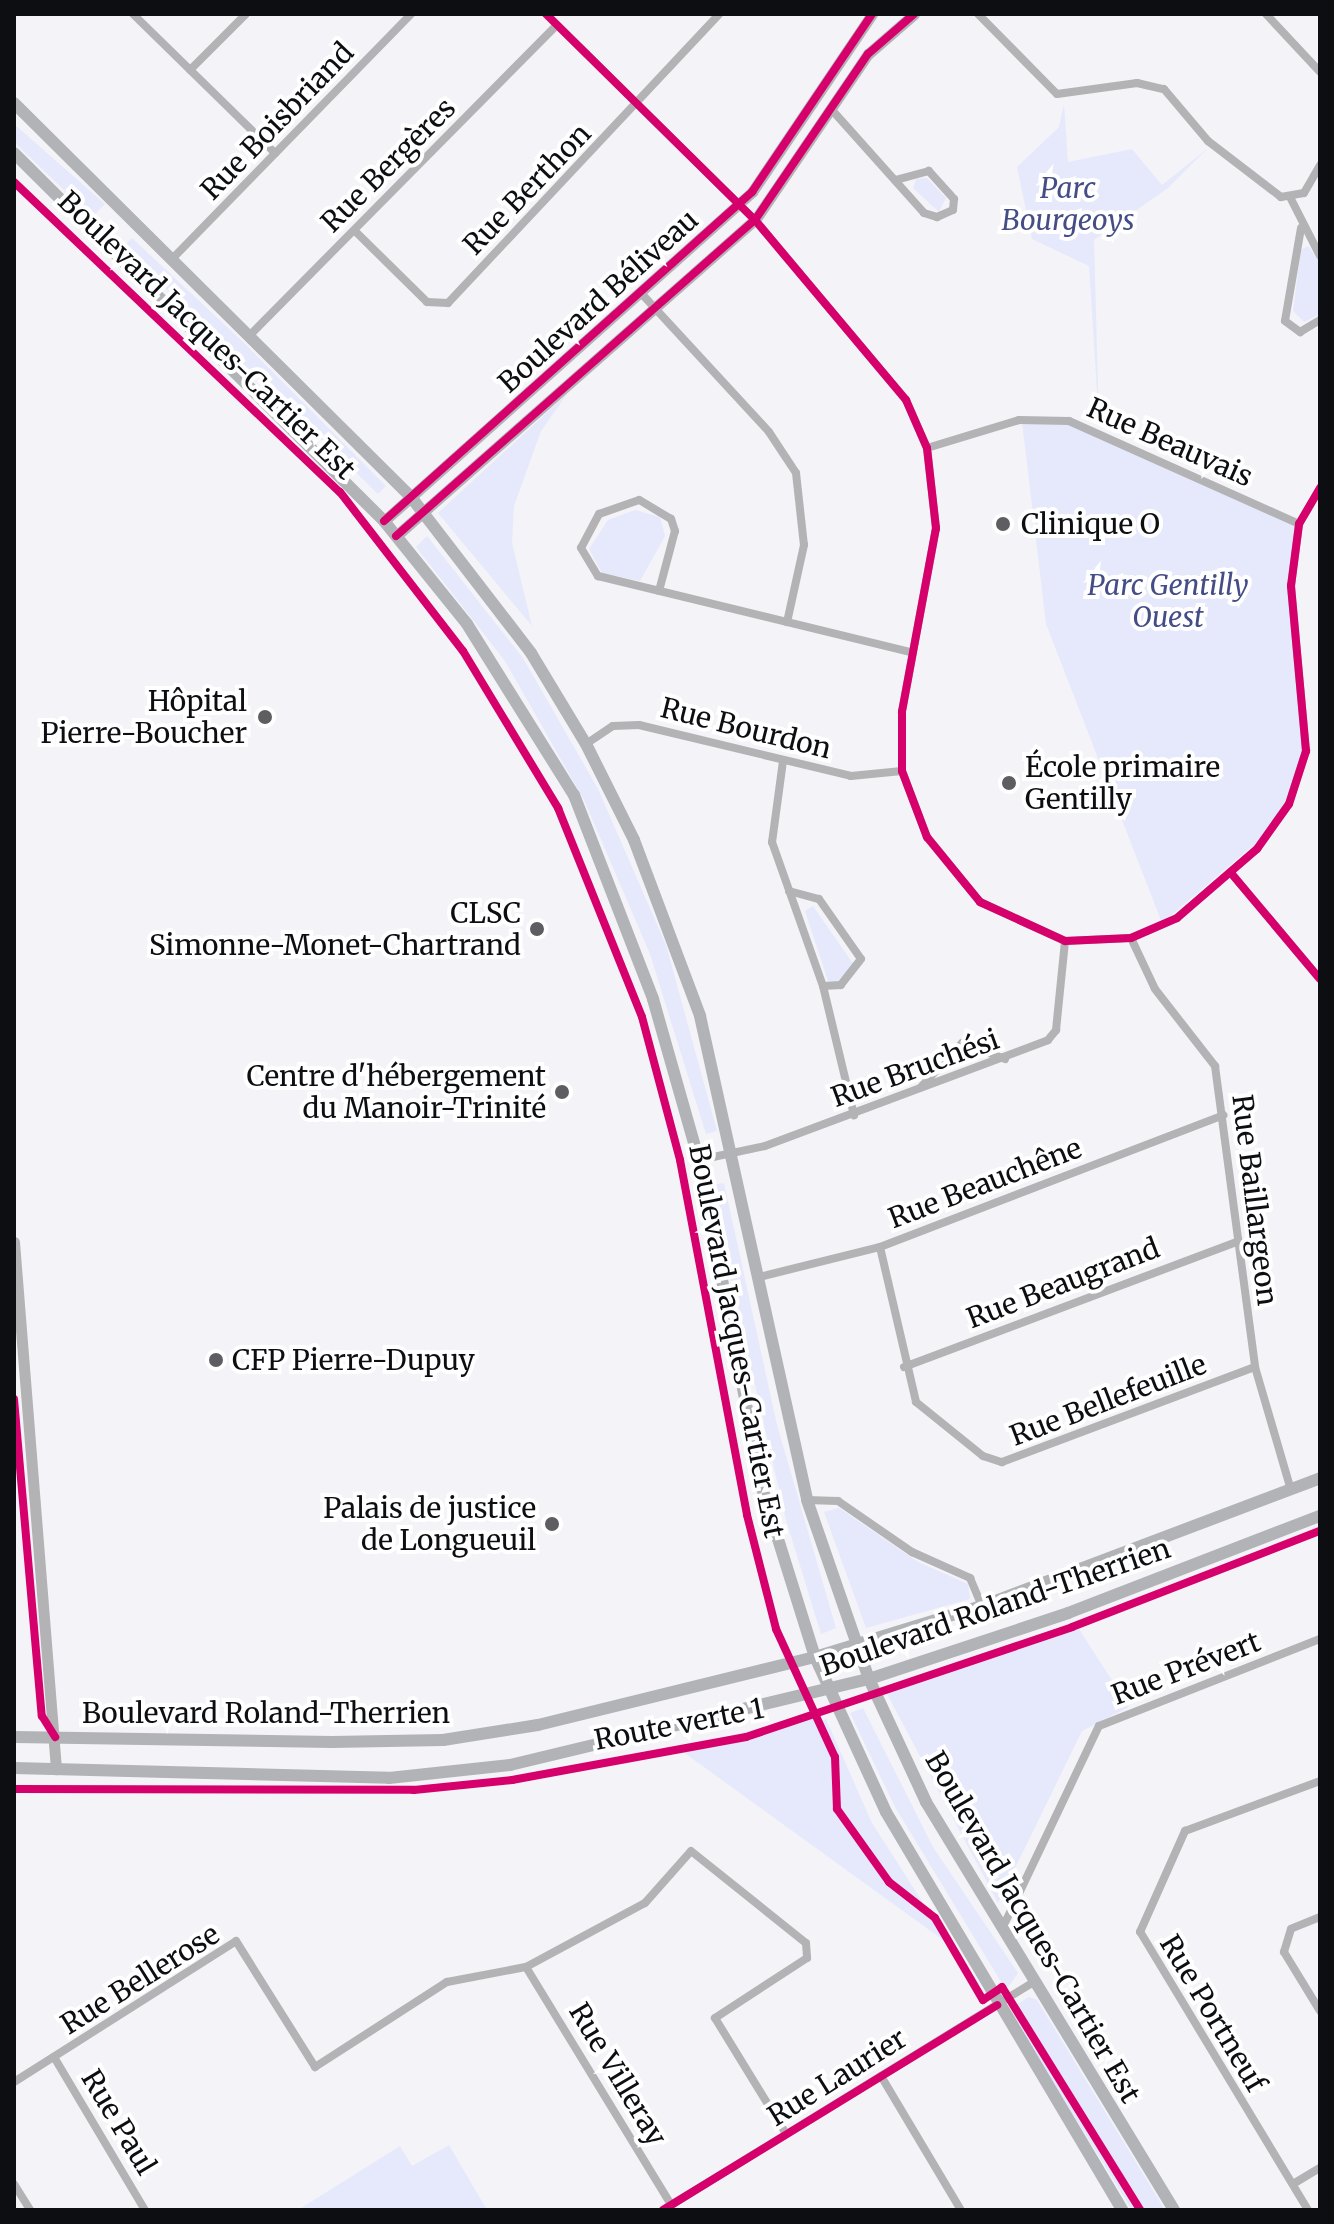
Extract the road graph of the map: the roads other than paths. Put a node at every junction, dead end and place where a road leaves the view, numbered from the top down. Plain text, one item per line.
1 (133, 14) edge
2 (246, 14) edge
3 (411, 14) edge
4 (546, 14) edge
5 (719, 14) edge
6 (872, 14) edge
7 (914, 14) edge
8 (978, 14) edge
9 (1266, 14) edge
10 (557, 25) junction
11 (190, 70) junction
12 (1320, 72) edge
13 (14, 103) edge
14 (639, 105) junction
15 (832, 110) junction
16 (14, 153) edge
17 (275, 153) junction
18 (1320, 165) edge
19 (895, 180) junction
20 (1291, 199) junction
21 (739, 204) junction
22 (755, 220) junction
23 (1301, 228) junction
24 (355, 231) junction
25 (1320, 256) edge
26 (173, 258) junction
27 (640, 292) junction
28 (655, 308) junction
29 (1320, 320) edge
30 (250, 335) junction
31 (927, 448) junction
32 (1320, 488) edge
33 (411, 497) junction
34 (424, 512) junction
35 (384, 521) junction
36 (1299, 524) junction
37 (396, 536) junction
38 (659, 591) junction
39 (787, 622) junction
40 (913, 653) junction
41 (586, 744) junction
42 (783, 761) junction
43 (902, 771) junction
44 (1231, 873) junction
45 (789, 891) junction
46 (1131, 938) junction
47 (1065, 941) junction
48 (1318, 973) edge
49 (823, 986) junction
50 (1005, 1059) junction
51 (917, 1091) junction
52 (854, 1115) junction
53 (1223, 1115) junction
54 (732, 1152) junction
55 (699, 1160) junction
56 (1239, 1241) junction
57 (14, 1242) edge
58 (880, 1247) junction
59 (759, 1277) junction
60 (904, 1367) junction
61 (1255, 1367) junction
62 (1320, 1478) edge
63 (1291, 1490) junction
64 (807, 1500) junction
65 (1320, 1516) edge
66 (982, 1606) junction
67 (1320, 1639) edge
68 (856, 1645) junction
69 (815, 1657) junction
70 (869, 1679) junction
71 (830, 1691) junction
72 (14, 1737) edge
73 (55, 1737) junction
74 (14, 1768) edge
75 (56, 1769) junction
76 (1320, 1781) edge
77 (1320, 1917) edge
78 (1002, 1929) junction
79 (526, 1967) junction
80 (1034, 1982) junction
81 (997, 2005) junction
82 (1320, 2011) edge
83 (54, 2057) junction
84 (881, 2076) junction
85 (14, 2082) edge
86 (786, 2134) junction
87 (1320, 2168) edge
88 (14, 2184) edge
89 (1293, 2184) junction
90 (667, 2207) edge
91 (30, 2210) edge
92 (145, 2210) edge
93 (961, 2210) edge
94 (1122, 2210) edge
95 (1174, 2210) edge
96 (1308, 2210) edge

1 - 11 street
2 - 11 street
3 - 17 street, Rue Boisbriand
4 - 10 street
5 - 14 street, Rue Berthon
6 - 21 street, Boulevard Béliveau
7 - 15 street, Boulevard Béliveau
8 - 20 street
9 - 12 street
10 - 14 street
10 - 24 street, Rue Bergères
11 - 17 street
13 - 26 main road, Boulevard Jacques-Cartier Est
14 - 21 street
14 - 24 street, Rue Berthon
15 - 19 street
15 - 22 street, Boulevard Béliveau
16 - 35 main road, Boulevard Jacques-Cartier Est
17 - 26 street, Rue Boisbriand
18 - 20 street
19 - 19 street
20 - 23 street
21 - 22 street
21 - 27 street, Boulevard Béliveau
22 - 28 street, Boulevard Béliveau
22 - 31 street
23 - 25 street
23 - 29 street
24 - 30 street, Rue Bergères
26 - 30 main road, Boulevard Jacques-Cartier Est
27 - 28 street
27 - 33 street, Boulevard Béliveau
28 - 34 street, Boulevard Béliveau
28 - 39 street
30 - 33 main road, Boulevard Jacques-Cartier Est
31 - 36 street, Rue Beauvais
31 - 40 street
32 - 36 street
33 - 34 main road, Boulevard Jacques-Cartier Est
33 - 35 street, Boulevard Béliveau
34 - 37 street, Boulevard Béliveau
34 - 41 main road, Boulevard Jacques-Cartier Est
35 - 37 main road, Boulevard Jacques-Cartier Est
36 - 44 street
37 - 55 main road, Boulevard Jacques-Cartier Est
38 - 38 street
38 - 39 street
39 - 40 street
40 - 43 street
41 - 42 street, Rue Bourdon
41 - 54 main road, Boulevard Jacques-Cartier Est
42 - 43 street, Rue Bourdon
42 - 45 street
43 - 47 street
44 - 46 street
44 - 48 street
45 - 49 street
45 - 49 street
46 - 47 street
46 - 53 street, Rue Baillargeon
47 - 50 street, Rue Bruchési
49 - 52 street
50 - 51 street, Rue Bruchési
50 - 51 street
51 - 52 street, Rue Bruchési
52 - 54 street, Rue Bruchési
53 - 56 street, Rue Baillargeon
53 - 58 street, Rue Beauchêne
54 - 55 street, Rue Bruchési
54 - 59 main road, Boulevard Jacques-Cartier Est
55 - 69 main road, Boulevard Jacques-Cartier Est
56 - 60 street, Rue Beaugrand
56 - 61 street, Rue Baillargeon
57 - 73 street
58 - 59 street, Rue Beauchêne
58 - 60 street, Rue Bellefeuille
59 - 64 main road, Boulevard Jacques-Cartier Est
60 - 61 street, Rue Bellefeuille
61 - 63 street, Rue Baillargeon
62 - 63 main road, Boulevard Roland-Therrien
63 - 66 main road, Boulevard Roland-Therrien
64 - 66 street, Boulevard Roland-Therrien
64 - 68 main road, Boulevard Jacques-Cartier Est
65 - 70 main road, Boulevard Roland-Therrien
66 - 68 main road, Boulevard Roland-Therrien
67 - 78 street, Rue Prévert
68 - 69 main road, Boulevard Roland-Therrien
68 - 70 main road, Boulevard Jacques-Cartier Est
69 - 71 main road, Boulevard Jacques-Cartier Est
69 - 73 main road, Boulevard Roland-Therrien
70 - 71 main road, Boulevard Roland-Therrien
70 - 78 main road, Boulevard Jacques-Cartier Est
71 - 75 main road, Boulevard Roland-Therrien
71 - 81 main road, Boulevard Jacques-Cartier Est
72 - 73 main road, Boulevard Roland-Therrien
73 - 75 street
74 - 75 main road, Boulevard Roland-Therrien
76 - 89 street, Rue Portneuf
77 - 82 street
78 - 80 main road, Boulevard Jacques-Cartier Est
79 - 83 street, Rue Bellerose
79 - 86 street, Rue Bellerose
79 - 90 street, Rue Villeray
80 - 81 street, Rue Laurier
80 - 95 main road, Boulevard Jacques-Cartier Est
81 - 84 street, Rue Laurier
81 - 94 main road, Boulevard Jacques-Cartier Est
83 - 85 street, Rue Bellerose
83 - 92 street, Rue Paul
84 - 86 street, Rue Laurier
84 - 93 street
86 - 90 street, Rue Laurier
87 - 89 street
88 - 91 street
89 - 96 street, Rue Portneuf

